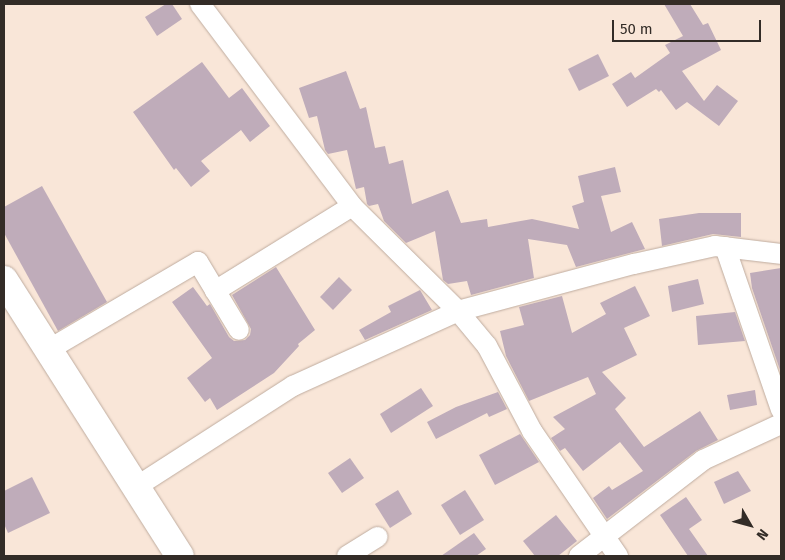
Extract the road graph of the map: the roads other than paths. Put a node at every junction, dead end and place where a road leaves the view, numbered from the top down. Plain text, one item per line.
1 (200, 4) edge
2 (352, 206) junction
3 (725, 248) junction
4 (781, 254) edge
5 (4, 280) edge
6 (215, 291) junction
7 (458, 312) junction
8 (239, 330) dead end
9 (48, 350) junction
10 (781, 410) edge
11 (781, 424) edge
12 (136, 487) junction
13 (604, 536) junction
14 (378, 537) dead end
15 (180, 556) edge
16 (347, 556) edge
17 (578, 556) edge
18 (618, 556) edge

1 - 2 street
2 - 6 street
2 - 7 street
3 - 4 street
3 - 7 street
3 - 10 street
5 - 9 main road
6 - 8 street
6 - 9 street
7 - 12 street
7 - 13 street
9 - 12 main road
11 - 13 street
12 - 15 main road
13 - 17 street
13 - 18 street
14 - 16 street

